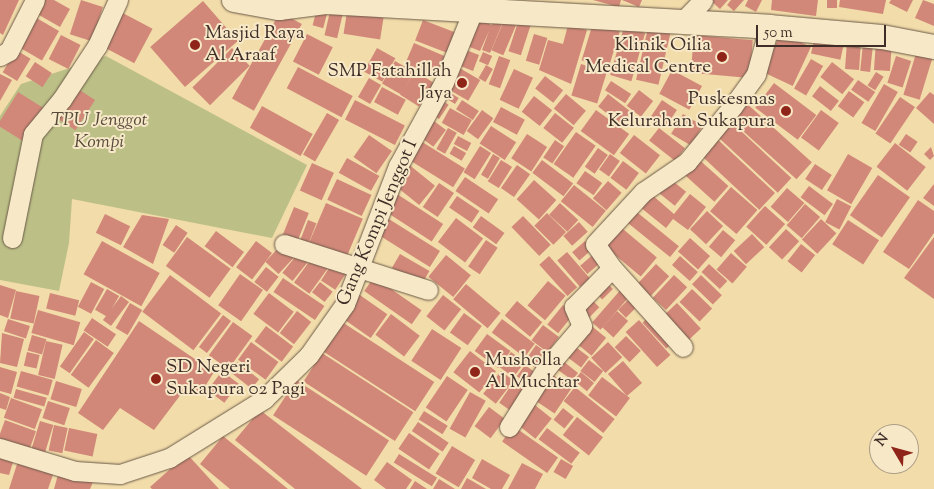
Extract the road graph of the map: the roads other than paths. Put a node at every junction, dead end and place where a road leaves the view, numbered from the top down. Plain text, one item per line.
1 (35, 0) edge
2 (118, 0) edge
3 (234, 0) edge
4 (703, 0) edge
5 (472, 13) junction
6 (682, 22) junction
7 (769, 28) junction
8 (934, 47) edge
9 (0, 56) edge
10 (12, 238) dead end
11 (284, 244) dead end
12 (612, 268) junction
13 (360, 269) junction
14 (428, 290) dead end
15 (683, 346) dead end
16 (509, 428) dead end
17 (0, 448) edge

1 - 9 street
2 - 10 street
3 - 5 street
4 - 6 street
5 - 6 street
5 - 13 street, Gang Kompi Jenggot I
6 - 7 street
7 - 8 street
7 - 12 street
11 - 13 street
12 - 15 street
12 - 16 street
13 - 14 street
13 - 17 street, Gang Kompi Jenggot I

